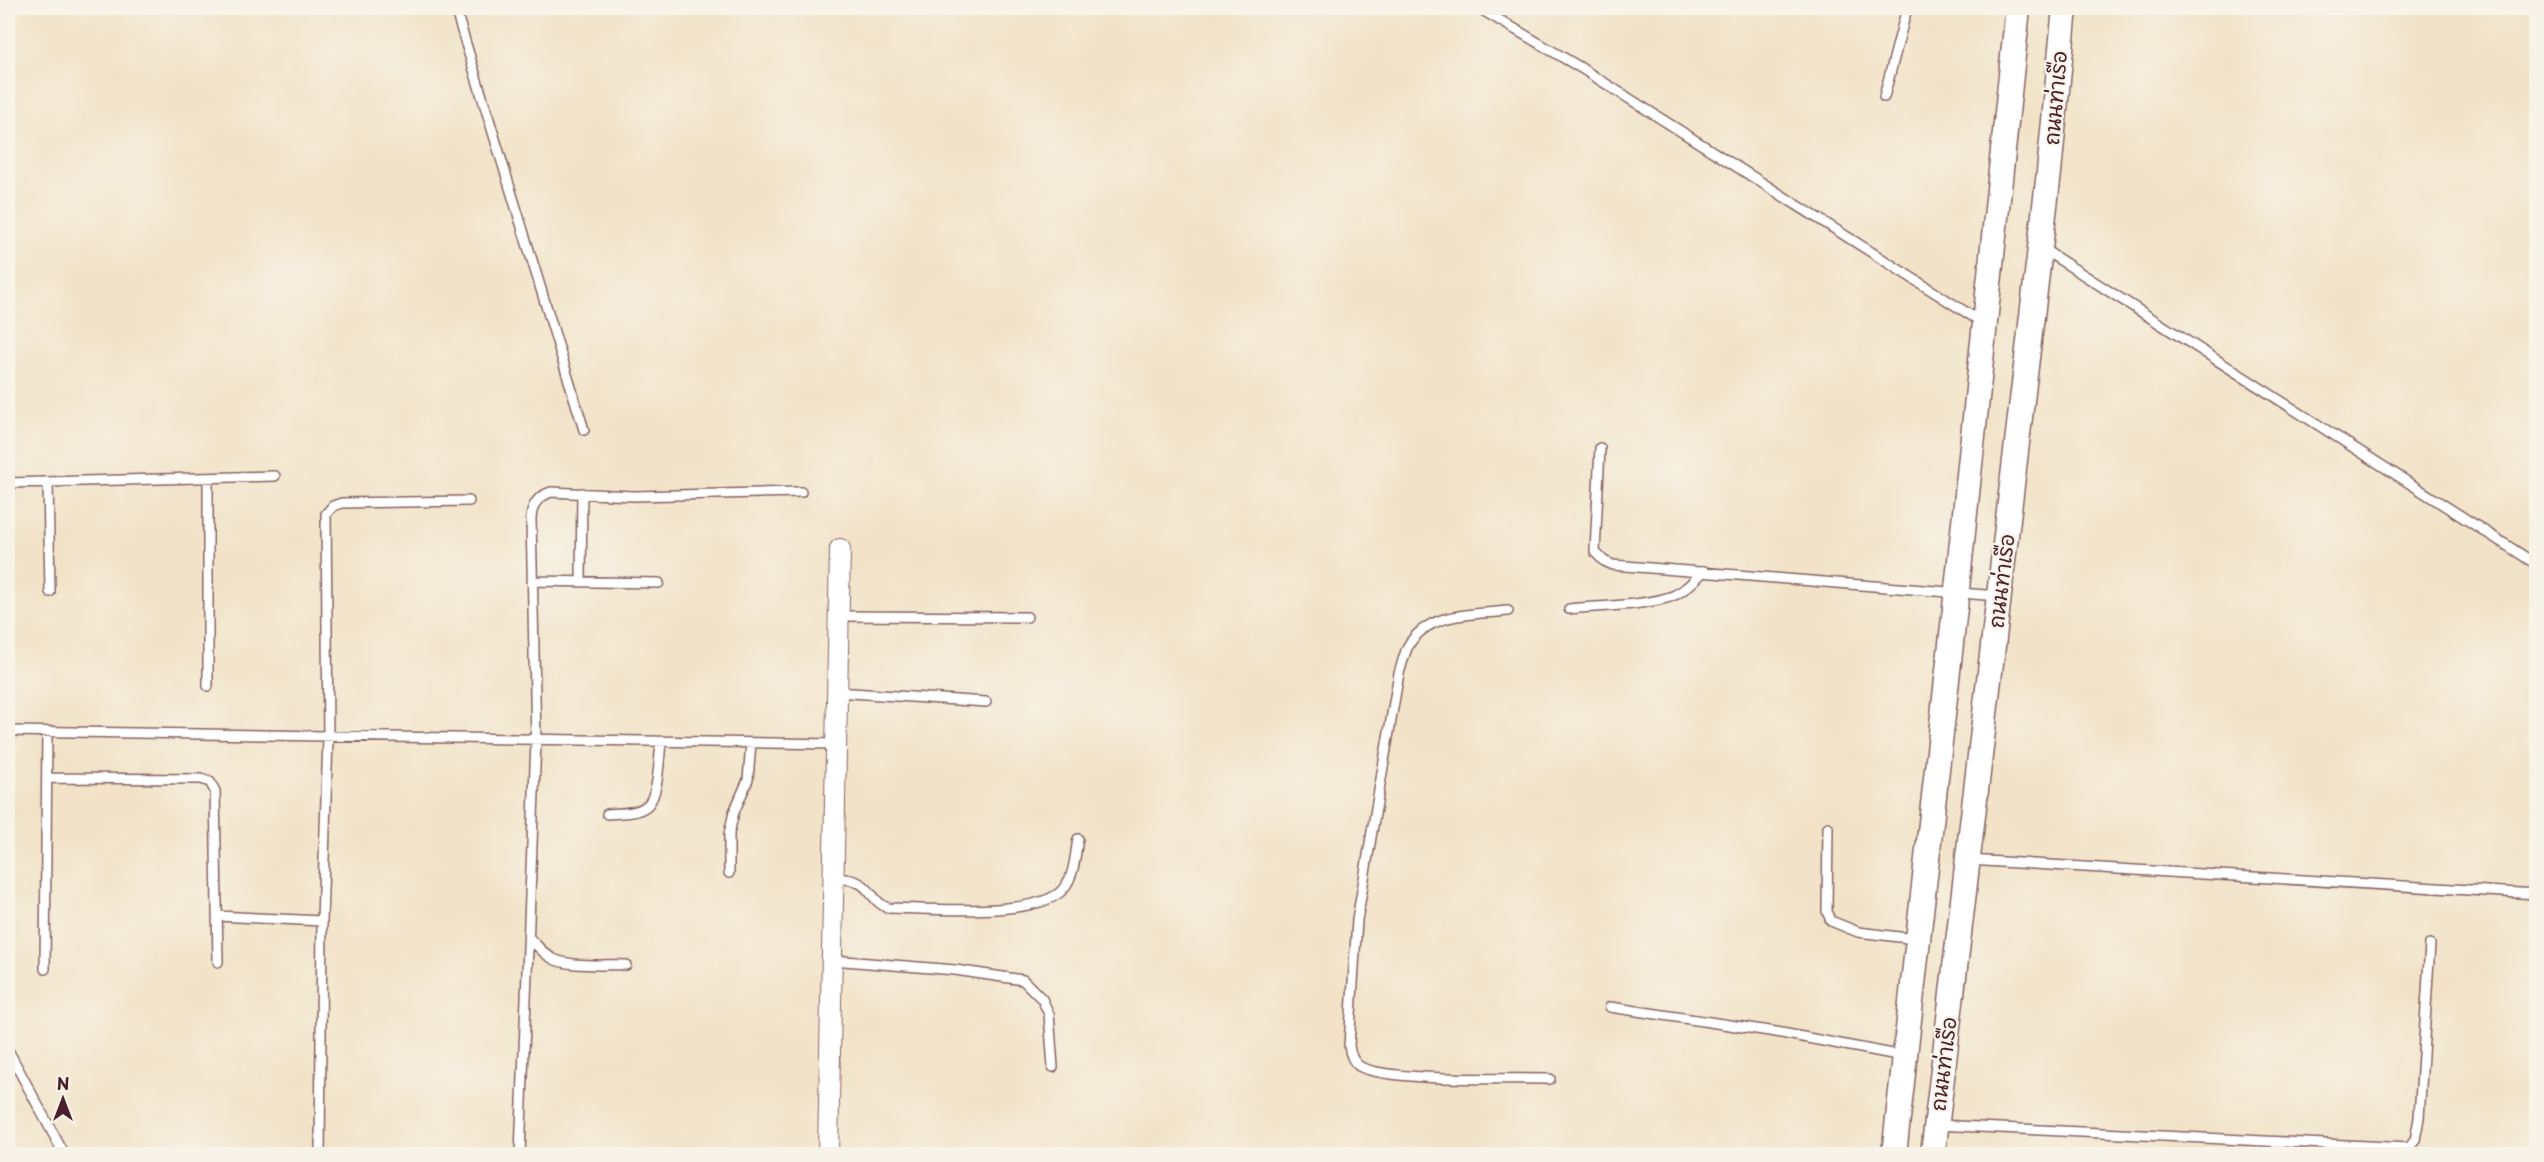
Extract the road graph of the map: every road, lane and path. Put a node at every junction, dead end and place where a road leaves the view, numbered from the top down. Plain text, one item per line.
1 (455, 8) edge
2 (1479, 8) edge
3 (1907, 8) edge
4 (2018, 8) edge
5 (2064, 8) edge
6 (1884, 98) dead end
7 (2040, 247) junction
8 (1985, 325) junction
9 (584, 430) dead end
10 (1600, 448) dead end
11 (275, 476) dead end
12 (208, 478) junction
13 (48, 482) junction
14 (8, 483) edge
15 (801, 492) dead end
16 (582, 493) junction
17 (469, 501) dead end
18 (840, 549) dead end
19 (2536, 564) edge
20 (1704, 571) junction
21 (532, 581) junction
22 (581, 581) junction
23 (659, 583) dead end
24 (1956, 591) junction
25 (50, 592) dead end
26 (2000, 596) junction
27 (1569, 609) dead end
28 (1508, 611) dead end
29 (839, 616) junction
30 (1027, 617) dead end
31 (208, 686) dead end
32 (837, 692) junction
33 (986, 702) dead end
34 (8, 731) edge
35 (47, 732) junction
36 (328, 738) junction
37 (536, 741) junction
38 (661, 742) junction
39 (751, 743) junction
40 (836, 744) junction
41 (47, 778) junction
42 (607, 814) dead end
43 (1828, 827) dead end
44 (1078, 839) dead end
45 (1968, 860) junction
46 (729, 873) dead end
47 (834, 878) junction
48 (2536, 894) edge
49 (217, 916) junction
50 (322, 921) junction
51 (529, 938) junction
52 (1918, 940) junction
53 (2430, 944) dead end
54 (832, 960) junction
55 (218, 962) dead end
56 (626, 965) dead end
57 (45, 969) dead end
58 (1610, 1007) dead end
59 (8, 1050) edge
60 (1905, 1057) junction
61 (1053, 1068) dead end
62 (1550, 1079) dead end
63 (1937, 1125) junction
64 (64, 1155) edge
65 (320, 1155) edge
66 (520, 1155) edge
67 (828, 1155) edge
68 (1894, 1155) edge
69 (1933, 1155) edge

1 - 9 lane
2 - 8 lane
3 - 6 lane
4 - 8 street, ถนนท่าเรือ
5 - 7 street, ถนนท่าเรือ
7 - 19 lane
7 - 26 street, ถนนท่าเรือ
8 - 24 street, ถนนท่าเรือ
10 - 20 lane
11 - 12 lane
12 - 13 lane
12 - 31 lane
13 - 14 lane
13 - 25 lane
15 - 16 lane
16 - 21 lane
16 - 22 lane
17 - 36 lane
18 - 29 street
20 - 24 lane
20 - 27 lane
21 - 22 lane
21 - 37 lane
22 - 23 lane
24 - 26 lane
24 - 52 street, ถนนท่าเรือ
26 - 45 street, ถนนท่าเรือ
28 - 62 lane
29 - 30 lane
29 - 32 street
32 - 33 lane
32 - 40 street
34 - 35 lane
35 - 36 lane
35 - 41 lane
36 - 37 lane
36 - 50 lane
37 - 38 lane
37 - 51 lane
38 - 39 lane
38 - 42 lane
39 - 40 lane
39 - 46 lane
40 - 47 street
41 - 49 lane
41 - 57 lane
43 - 52 lane
44 - 47 lane
45 - 48 lane
45 - 63 street, ถนนท่าเรือ
47 - 54 street
49 - 50 lane
49 - 55 lane
50 - 65 lane
51 - 56 lane
51 - 66 lane
52 - 60 street, ถนนท่าเรือ
53 - 63 lane
54 - 61 lane
54 - 67 street
58 - 60 lane
59 - 64 lane
60 - 68 street, ถนนท่าเรือ
63 - 69 street, ถนนท่าเรือ

